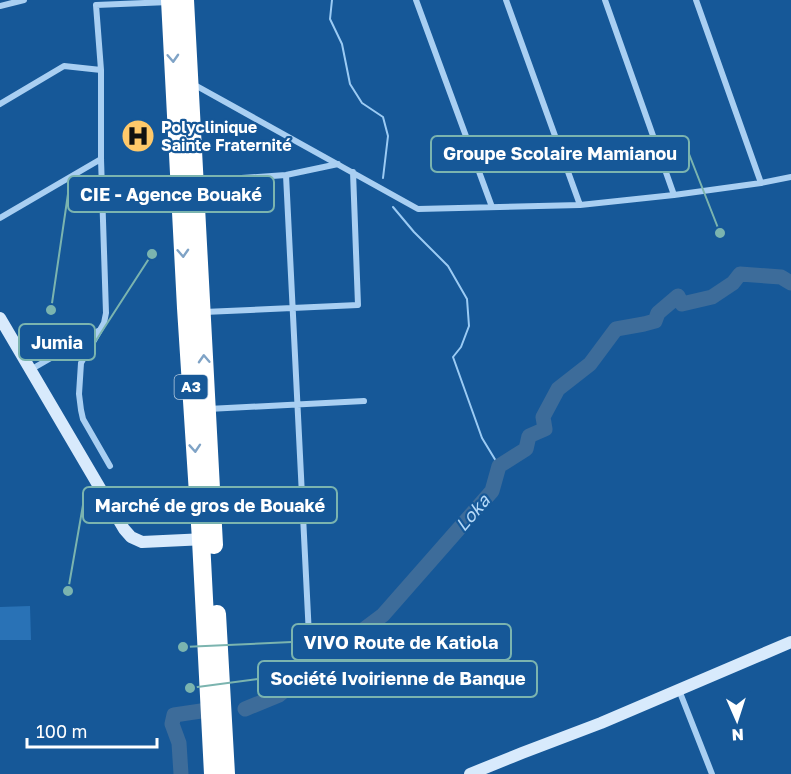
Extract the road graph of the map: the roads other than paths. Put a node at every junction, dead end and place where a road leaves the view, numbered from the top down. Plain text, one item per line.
1 (24, 0) edge
2 (416, 0) edge
3 (506, 0) edge
4 (605, 0) edge
5 (696, 0) edge
6 (175, 1) edge
7 (96, 3) edge
8 (0, 6) edge
9 (101, 70) junction
10 (189, 81) junction
11 (0, 104) edge
12 (101, 159) junction
13 (339, 164) junction
14 (353, 171) junction
15 (286, 175) junction
16 (791, 177) edge
17 (194, 181) junction
18 (761, 183) junction
19 (674, 195) junction
20 (580, 205) junction
21 (492, 207) junction
22 (0, 218) edge
23 (292, 307) junction
24 (202, 312) junction
25 (0, 318) edge
26 (101, 329) junction
27 (30, 370) junction
28 (363, 401) dead end
29 (297, 404) junction
30 (207, 409) junction
31 (110, 466) dead end
32 (207, 539) junction
33 (309, 636) dead end
34 (791, 642) edge
35 (679, 690) junction
36 (213, 774) edge
37 (226, 774) edge
38 (470, 774) edge
39 (712, 774) edge

1 - 8 street
2 - 21 street
3 - 20 street
4 - 19 street
5 - 18 street
6 - 7 street
6 - 10 highway, A3
6 -> 32 highway, A3
7 - 9 street
9 - 11 street
9 - 12 street
10 - 13 street
10 - 17 highway, A3
12 - 22 street
12 - 26 street
13 - 14 street
13 - 15 street
14 - 21 street
14 - 23 street
15 - 17 street
15 - 23 street
16 - 18 street
17 - 24 highway, A3
18 - 19 street
19 - 20 street
20 - 21 street
23 - 24 street
23 - 29 street
30 -> 24 highway, A3
25 - 27 street
26 - 27 street
26 - 31 street
27 - 32 street
28 - 29 street
29 - 30 street
29 - 33 street
30 - 32 highway, A3
32 - 36 highway, A3
32 - 37 highway, A3
34 - 35 street
35 - 38 street
35 - 39 street

